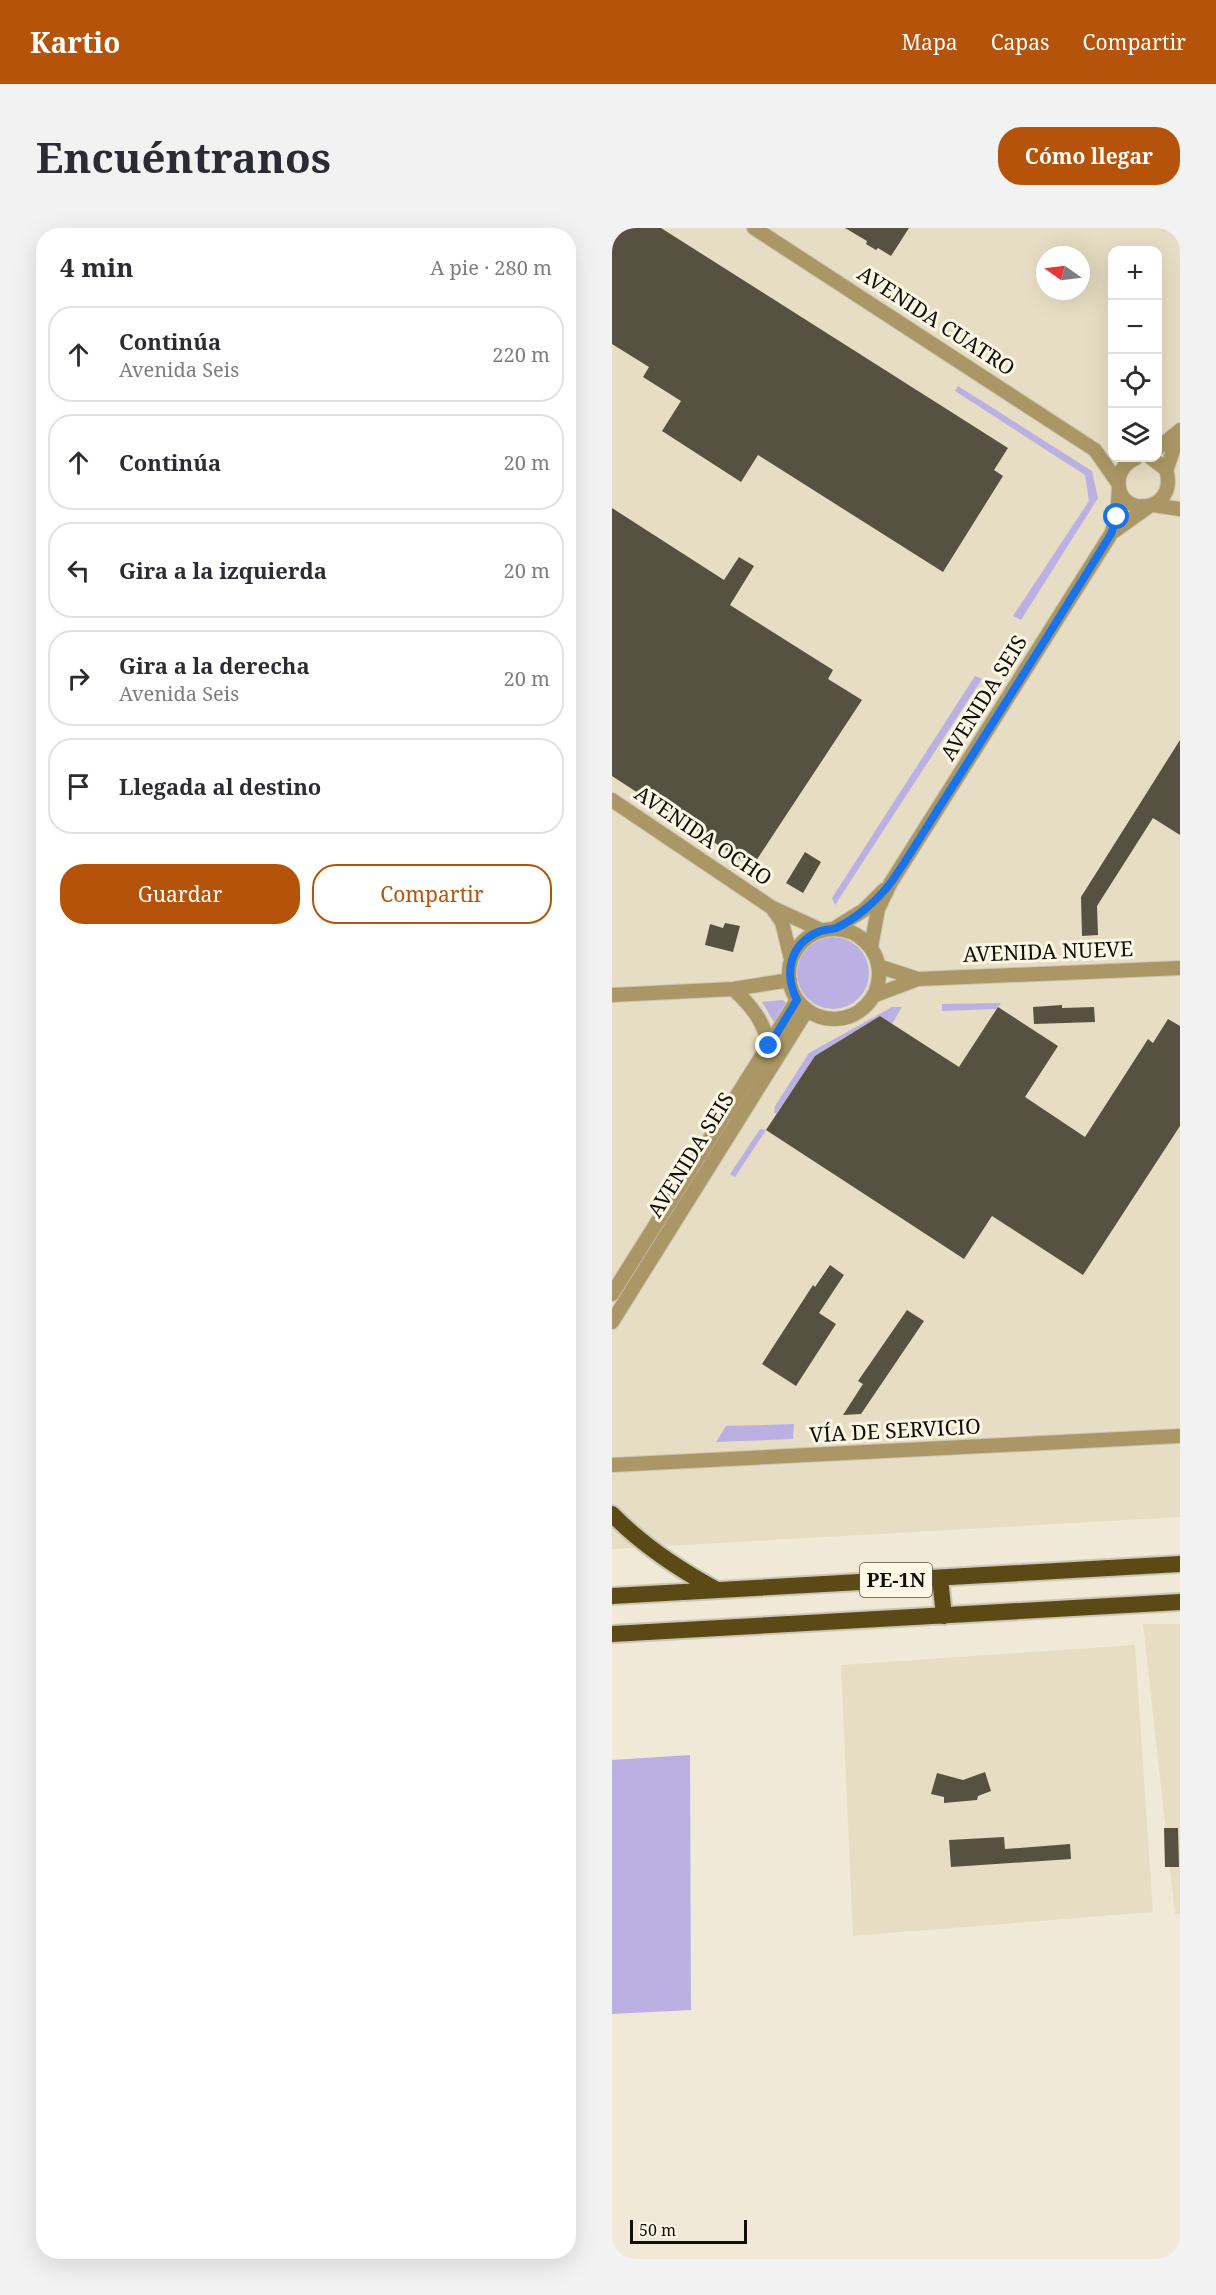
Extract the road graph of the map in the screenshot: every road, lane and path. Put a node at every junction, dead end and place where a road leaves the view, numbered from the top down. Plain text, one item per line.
1 (754, 228) edge
2 (1179, 431) edge
3 (1162, 445) edge
4 (1095, 450) junction
5 (1108, 453) edge
6 (1130, 462) edge
7 (1159, 462) edge
8 (1167, 473) junction
9 (1119, 485) junction
10 (1180, 496) edge
11 (1150, 506) junction
12 (1180, 509) edge
13 (1111, 534) junction
14 (612, 800) edge
15 (890, 884) junction
16 (771, 907) junction
17 (828, 929) junction
18 (871, 947) junction
19 (791, 959) junction
20 (878, 966) junction
21 (1180, 968) edge
22 (918, 979) junction
23 (790, 980) junction
24 (734, 989) junction
25 (612, 995) edge
26 (873, 996) junction
27 (802, 1005) junction
28 (769, 1046) junction
29 (772, 1064) junction
30 (612, 1294) edge
31 (612, 1322) edge
32 (1180, 1436) edge
33 (612, 1465) edge
34 (612, 1514) edge
35 (1180, 1564) edge
36 (940, 1578) junction
37 (718, 1590) junction
38 (612, 1596) edge
39 (1180, 1602) edge
40 (944, 1616) junction
41 (612, 1634) edge

1 - 4 street, AVENIDA CUATRO
2 - 3 street
2 - 8 street
4 - 5 street, AVENIDA CUATRO
4 - 9 street, AVENIDA CUATRO
6 - 9 street
7 - 8 street
8 - 10 street
8 - 11 street
9 - 11 street, AVENIDA CUATRO
9 - 13 street
11 - 12 street
11 - 13 street
13 - 15 street, AVENIDA SEIS
14 - 16 street, AVENIDA OCHO
15 - 17 street, AVENIDA SEIS
15 - 18 street, AVENIDA SEIS
16 - 17 street, AVENIDA OCHO
16 - 19 street, AVENIDA OCHO
17 - 18 street
17 - 19 street
18 - 20 street
19 - 23 street
20 - 22 street, AVENIDA NUEVE
20 - 26 street
21 - 22 street, AVENIDA NUEVE
22 - 26 street, AVENIDA NUEVE
23 - 24 street
23 - 27 street
24 - 25 street
24 - 28 street
26 - 27 street
27 - 28 street, AVENIDA SEIS
27 - 29 street, AVENIDA SEIS
28 - 29 street
28 - 30 street, AVENIDA SEIS
29 - 31 street, AVENIDA SEIS
32 - 33 street, VÍA DE SERVICIO
34 - 37 highway
35 - 36 highway, PE-1N
36 - 37 highway, PE-1N
36 - 40 highway
37 - 38 highway, PE-1N
39 - 40 highway, PE-1N
40 - 41 highway, PE-1N

